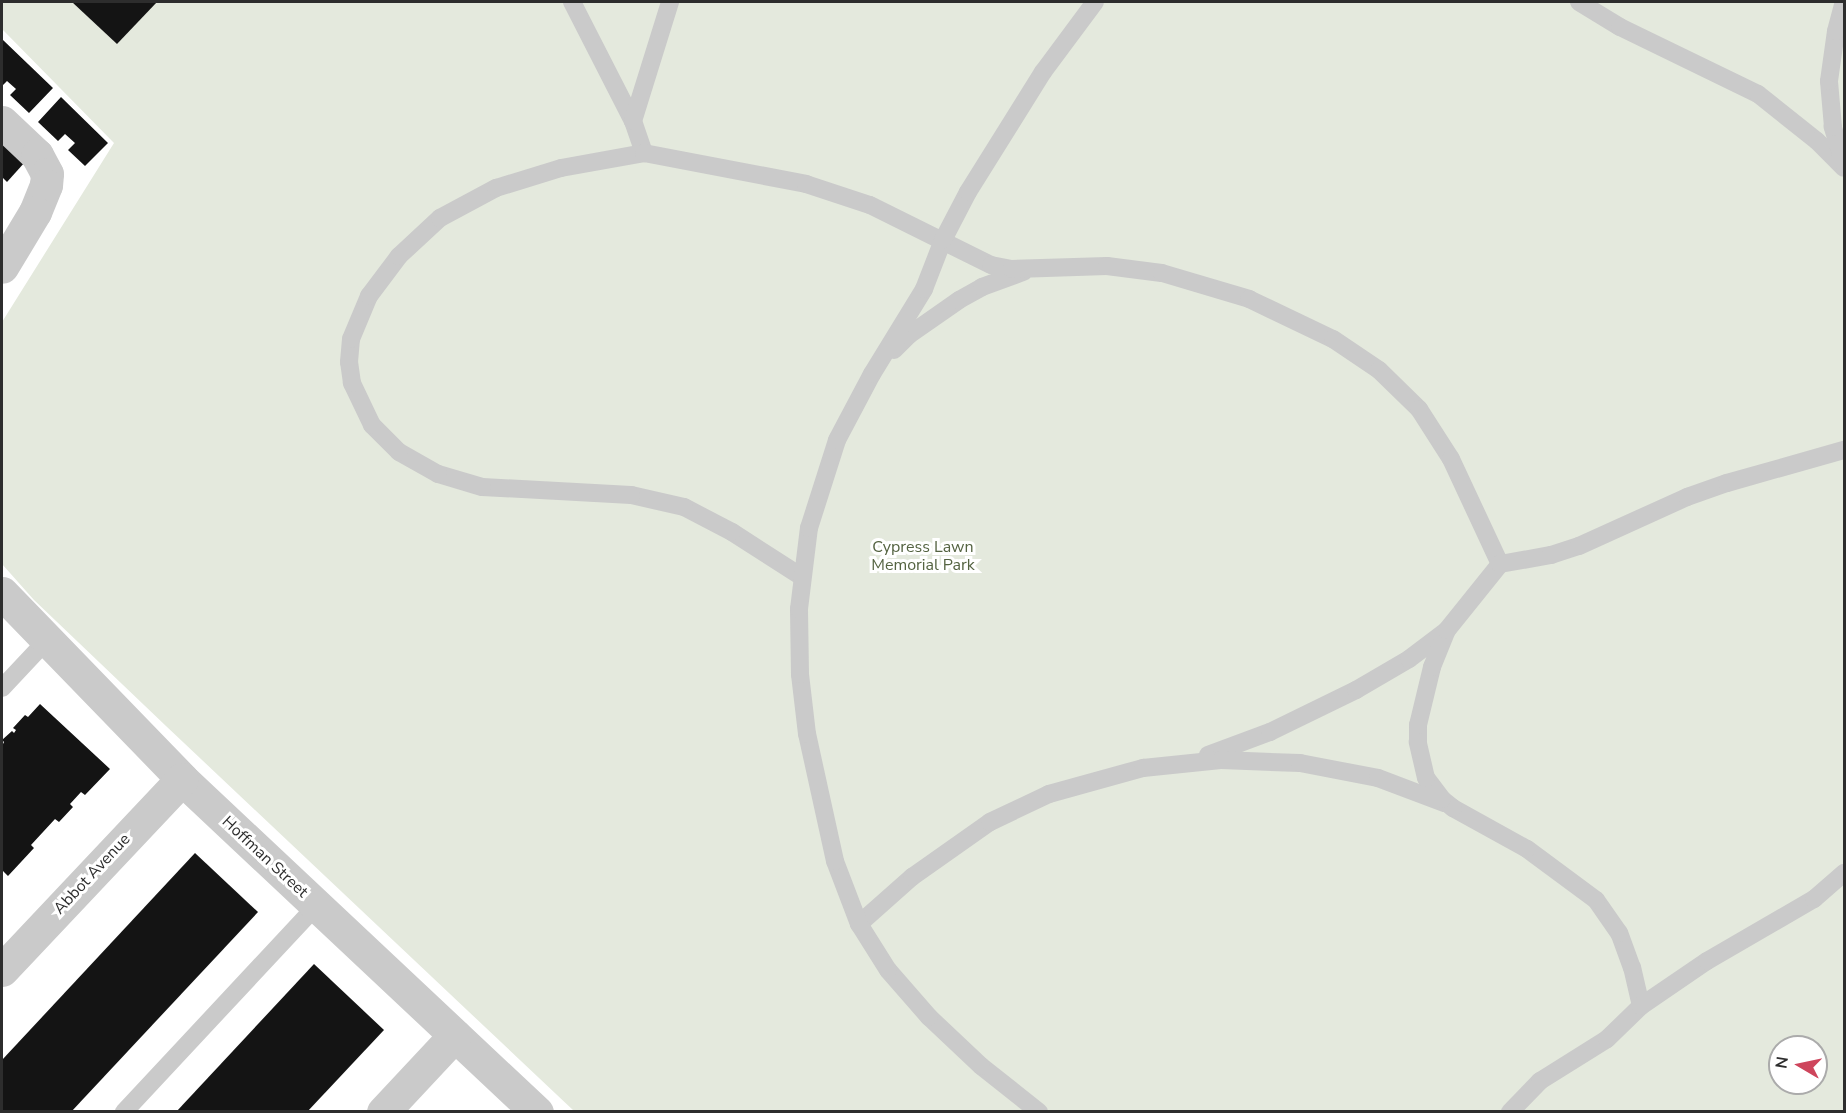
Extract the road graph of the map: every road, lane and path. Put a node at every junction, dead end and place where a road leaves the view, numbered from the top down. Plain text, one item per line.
1 (572, 2) edge
2 (670, 2) edge
3 (1095, 2) edge
4 (1579, 2) edge
5 (1844, 2) edge
6 (633, 121) junction
7 (2, 122) edge
8 (644, 153) junction
9 (1845, 167) edge
10 (943, 240) junction
11 (2, 267) edge
12 (1033, 268) junction
13 (872, 374) junction
14 (1845, 450) edge
15 (1500, 564) junction
16 (802, 577) junction
17 (2, 593) edge
18 (1447, 630) junction
19 (47, 640) junction
20 (2, 688) edge
21 (1172, 764) junction
22 (182, 778) junction
23 (1453, 808) junction
24 (1845, 873) edge
25 (317, 905) junction
26 (859, 924) junction
27 (2, 970) edge
28 (1641, 1006) junction
29 (455, 1035) junction
30 (124, 1112) edge
31 (383, 1112) edge
32 (537, 1112) edge
33 (1039, 1112) edge
34 (1510, 1112) edge

1 - 6 lane
2 - 6 lane
3 - 10 lane
4 - 9 lane
5 - 9 lane
6 - 8 lane
7 - 11 street
8 - 10 lane
8 - 16 lane
10 - 12 lane
10 - 13 lane
12 - 13 lane
12 - 15 lane
13 - 16 lane
14 - 15 lane
15 - 18 lane
16 - 26 lane
17 - 19 street, Hoffman Street
18 - 21 lane
18 - 23 lane
19 - 20 lane
19 - 22 street, Hoffman Street
21 - 23 lane
21 - 26 lane
22 - 25 street, Hoffman Street
22 - 27 street, Abbot Avenue
23 - 28 lane
24 - 28 lane
25 - 29 street, Hoffman Street
25 - 30 lane
26 - 33 lane
28 - 34 lane
29 - 31 street
29 - 32 street, Hoffman Street

